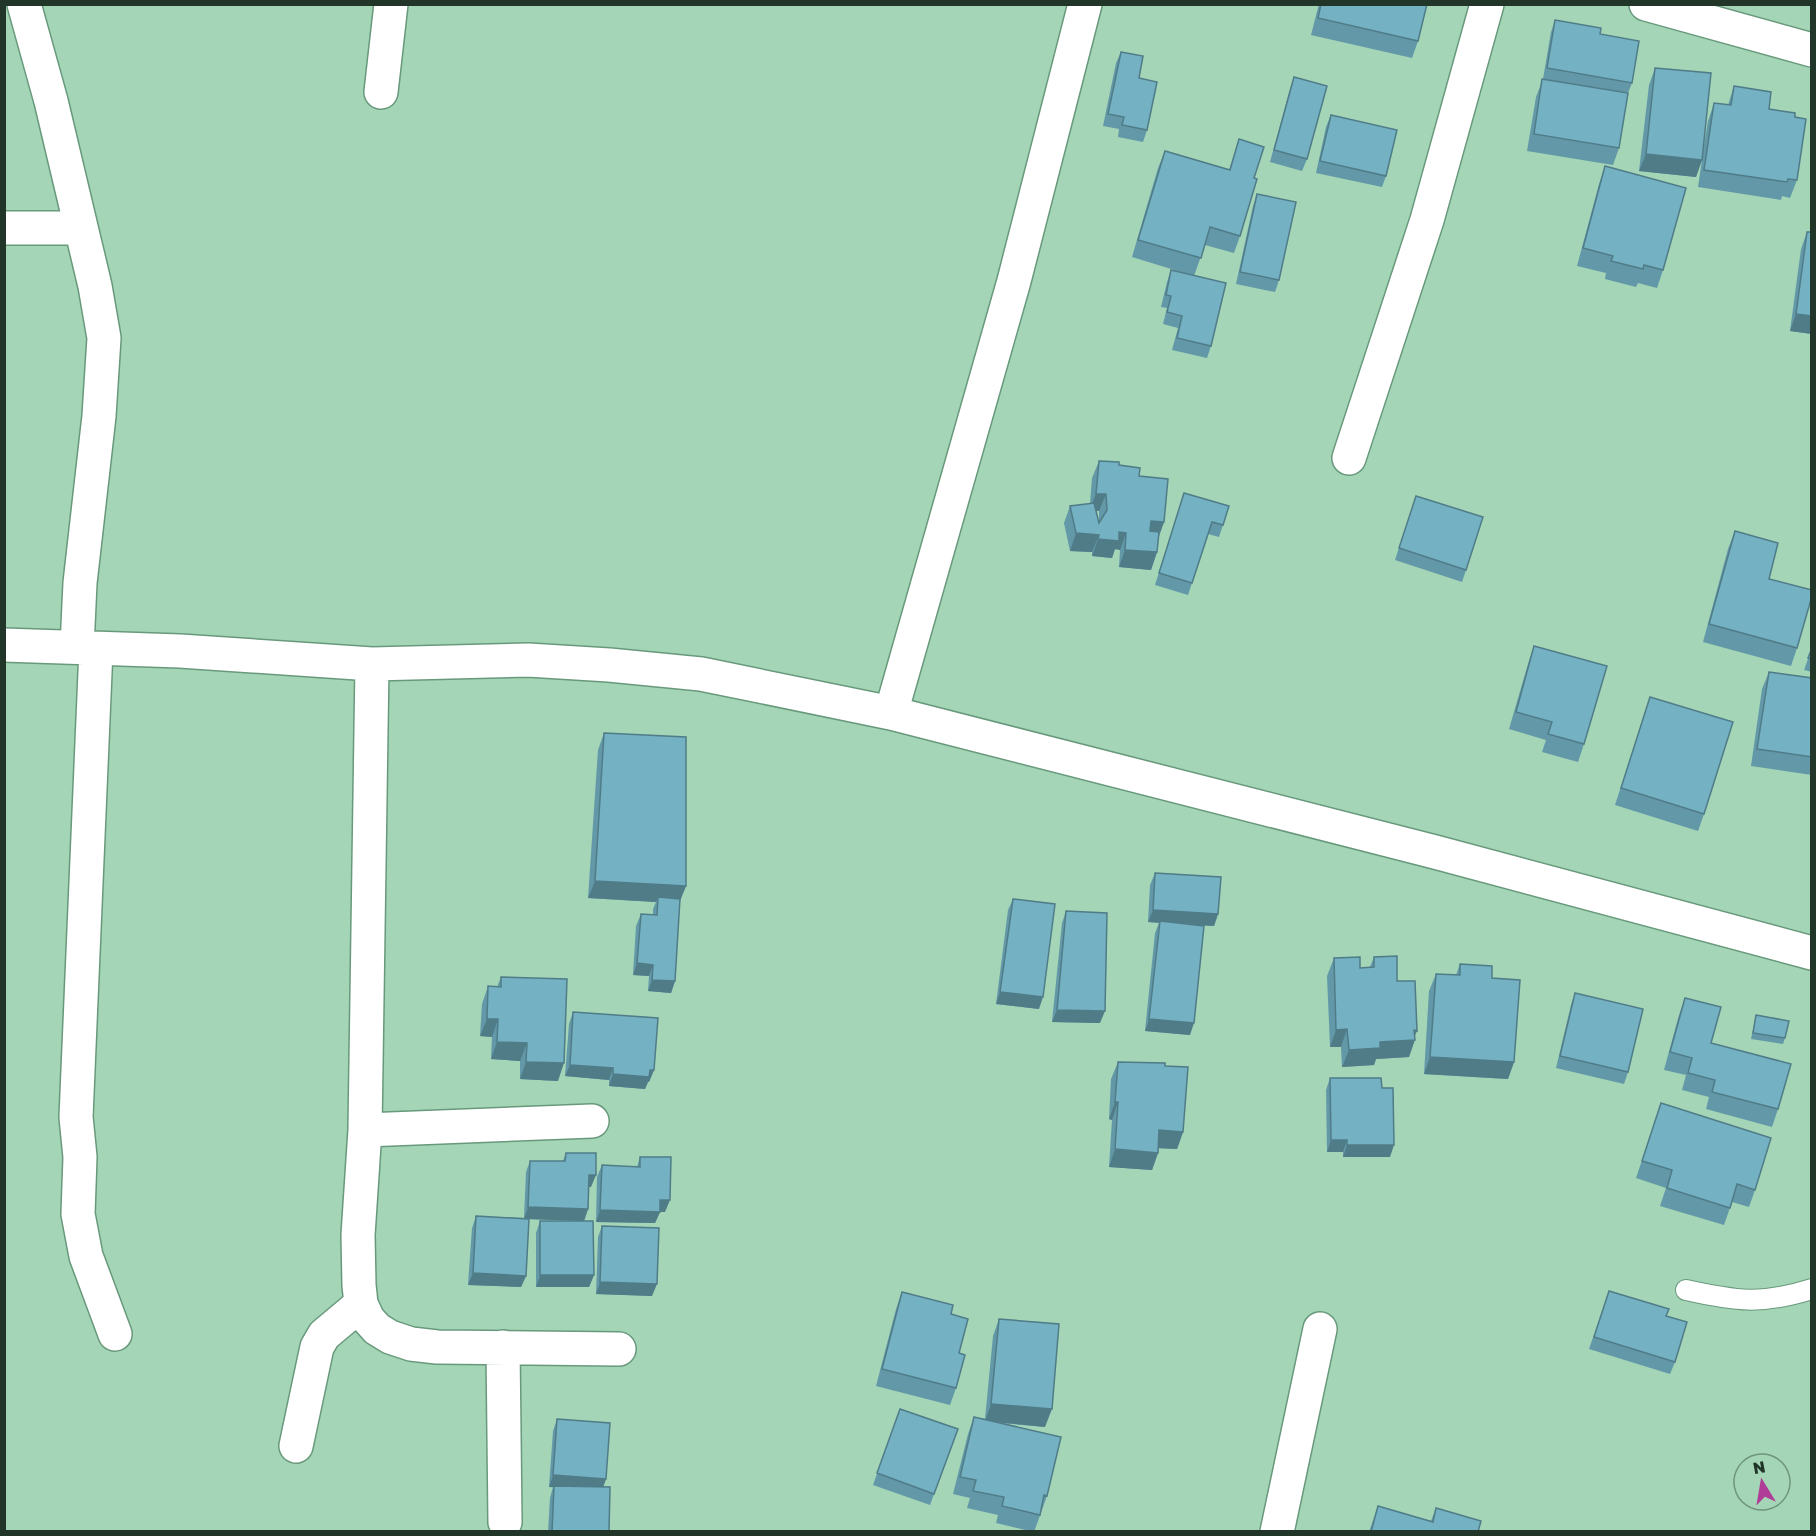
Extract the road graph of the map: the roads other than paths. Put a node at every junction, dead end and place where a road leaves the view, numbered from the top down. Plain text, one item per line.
1 (24, 4) edge
2 (391, 4) edge
3 (1085, 4) edge
4 (1487, 4) edge
5 (1646, 4) edge
6 (1812, 50) edge
7 (381, 92) dead end
8 (4, 228) edge
9 (81, 228) junction
10 (1349, 458) dead end
11 (4, 645) edge
12 (86, 648) junction
13 (372, 664) junction
14 (891, 712) junction
15 (1812, 953) edge
16 (592, 1121) dead end
17 (365, 1130) junction
18 (1812, 1289) edge
19 (1686, 1290) dead end
20 (361, 1304) junction
21 (1320, 1329) dead end
22 (115, 1334) dead end
23 (503, 1347) junction
24 (619, 1349) dead end
25 (296, 1446) dead end
26 (505, 1522) dead end
27 (1277, 1532) edge

1 - 9 street
2 - 7 street
3 - 14 street
4 - 10 street
5 - 6 street
8 - 9 street
9 - 12 street
11 - 12 street
12 - 13 street
12 - 22 street
13 - 14 street
13 - 17 street
14 - 15 street
16 - 17 street
17 - 20 street
18 - 19 lane
20 - 23 street
20 - 25 street
21 - 27 street
23 - 24 street
23 - 26 street

